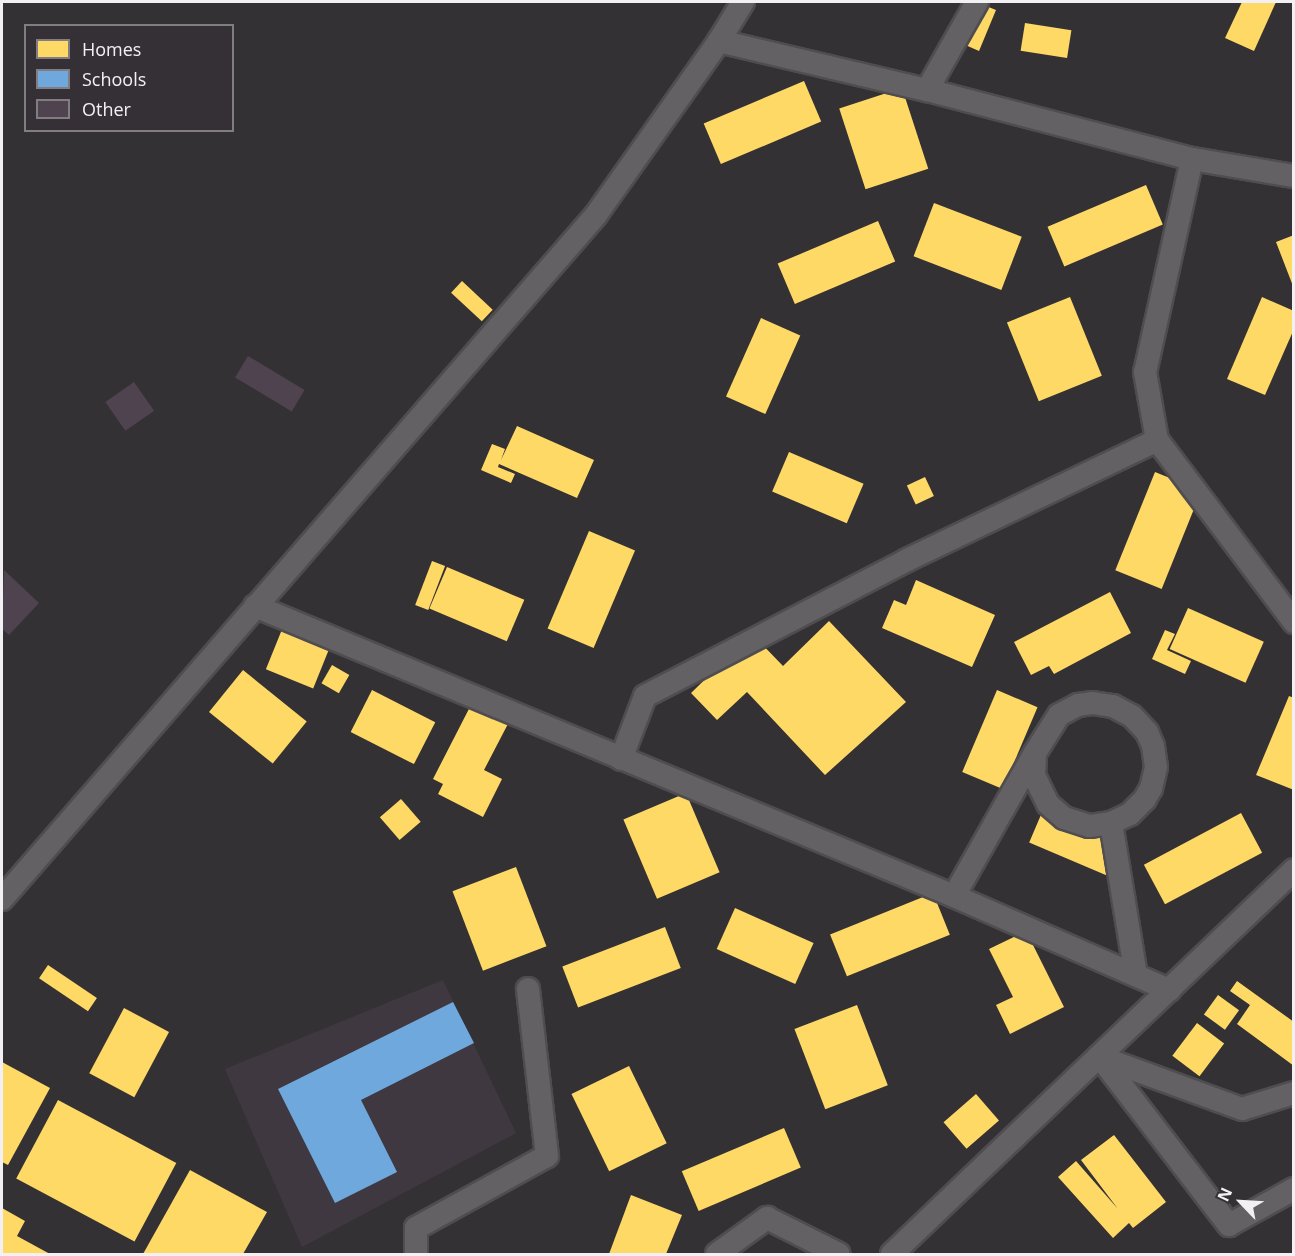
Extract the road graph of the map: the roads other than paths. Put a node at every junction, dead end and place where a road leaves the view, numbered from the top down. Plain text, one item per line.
1 (743, 2) edge
2 (977, 2) edge
3 (719, 41) junction
4 (927, 90) junction
5 (1192, 159) junction
6 (1293, 176) edge
7 (1157, 440) junction
8 (255, 606) junction
9 (1293, 622) edge
10 (1035, 753) junction
11 (621, 759) junction
12 (1111, 823) junction
13 (1293, 870) edge
14 (954, 896) junction
15 (2, 899) edge
16 (1137, 975) junction
17 (528, 989) dead end
18 (1169, 990) junction
19 (1100, 1057) junction
20 (1293, 1093) edge
21 (1293, 1189) edge
22 (416, 1254) edge
23 (717, 1254) edge
24 (838, 1254) edge
25 (892, 1254) edge

1 - 3 street
2 - 4 street
3 - 4 street
3 - 8 street
4 - 5 street
5 - 6 street
5 - 7 street
7 - 9 street
7 - 11 street
8 - 11 street
8 - 15 street
10 - 12 street
10 - 12 street
10 - 14 street
11 - 14 street
12 - 16 street
13 - 18 street
14 - 16 street
16 - 18 street
17 - 22 street
18 - 19 street
19 - 20 street
19 - 21 street
19 - 25 street
23 - 24 street

